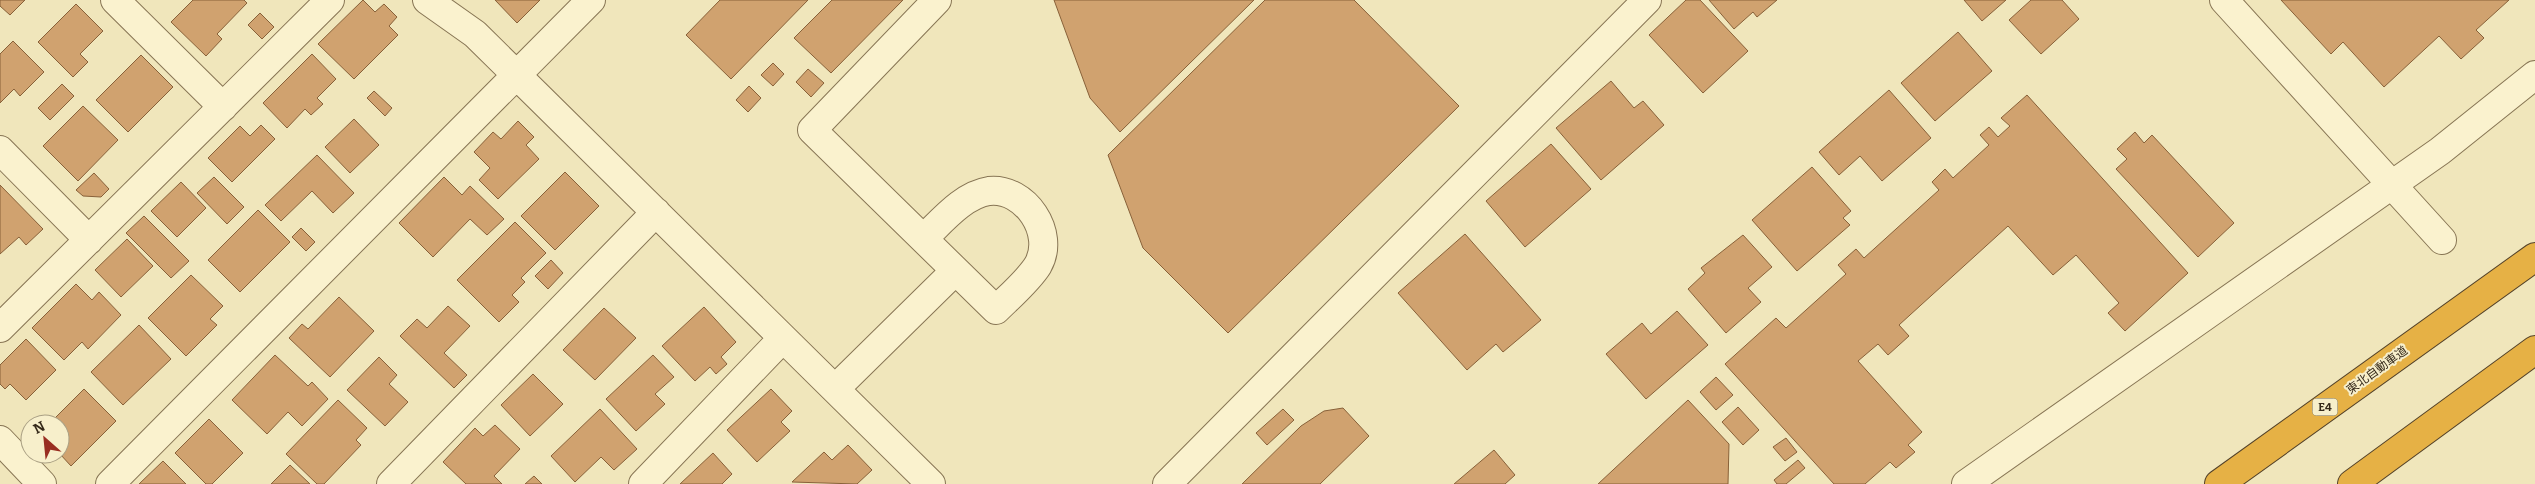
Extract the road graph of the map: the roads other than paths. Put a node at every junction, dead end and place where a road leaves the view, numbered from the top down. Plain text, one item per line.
1 (115, 0) edge
2 (330, 0) edge
3 (426, 0) edge
4 (591, 0) edge
5 (937, 0) edge
6 (1647, 0) edge
7 (2224, 0) edge
8 (518, 76) junction
9 (2535, 76) edge
10 (223, 107) junction
11 (0, 150) edge
12 (2392, 185) junction
13 (656, 212) junction
14 (924, 238) junction
15 (89, 240) junction
16 (2442, 240) dead end
17 (2535, 247) edge
18 (2535, 257) edge
19 (955, 271) junction
20 (0, 328) edge
21 (2431, 331) junction
22 (783, 338) junction
23 (2535, 350) edge
24 (835, 389) junction
25 (0, 440) edge
26 (922, 481) edge
27 (42, 484) edge
28 (110, 484) edge
29 (391, 484) edge
30 (643, 484) edge
31 (1167, 484) edge
32 (1966, 484) edge
33 (2219, 484) edge
34 (2352, 484) edge

1 - 10 street
2 - 10 street
3 - 8 street
4 - 8 street
5 - 14 street
6 - 31 street
7 - 12 street
8 - 13 street
8 - 28 street
9 - 12 street
10 - 15 street
11 - 15 street
12 - 16 street
12 - 32 street
13 - 22 street
13 - 29 street
14 - 19 street
14 - 19 street
15 - 20 street
17 - 21 highway
18 - 21 highway, 東北自動車道 / E4
19 - 24 street
21 - 33 highway, 東北自動車道 / E4
22 - 24 street
22 - 30 street
23 - 34 highway
24 - 26 street
25 - 27 street

